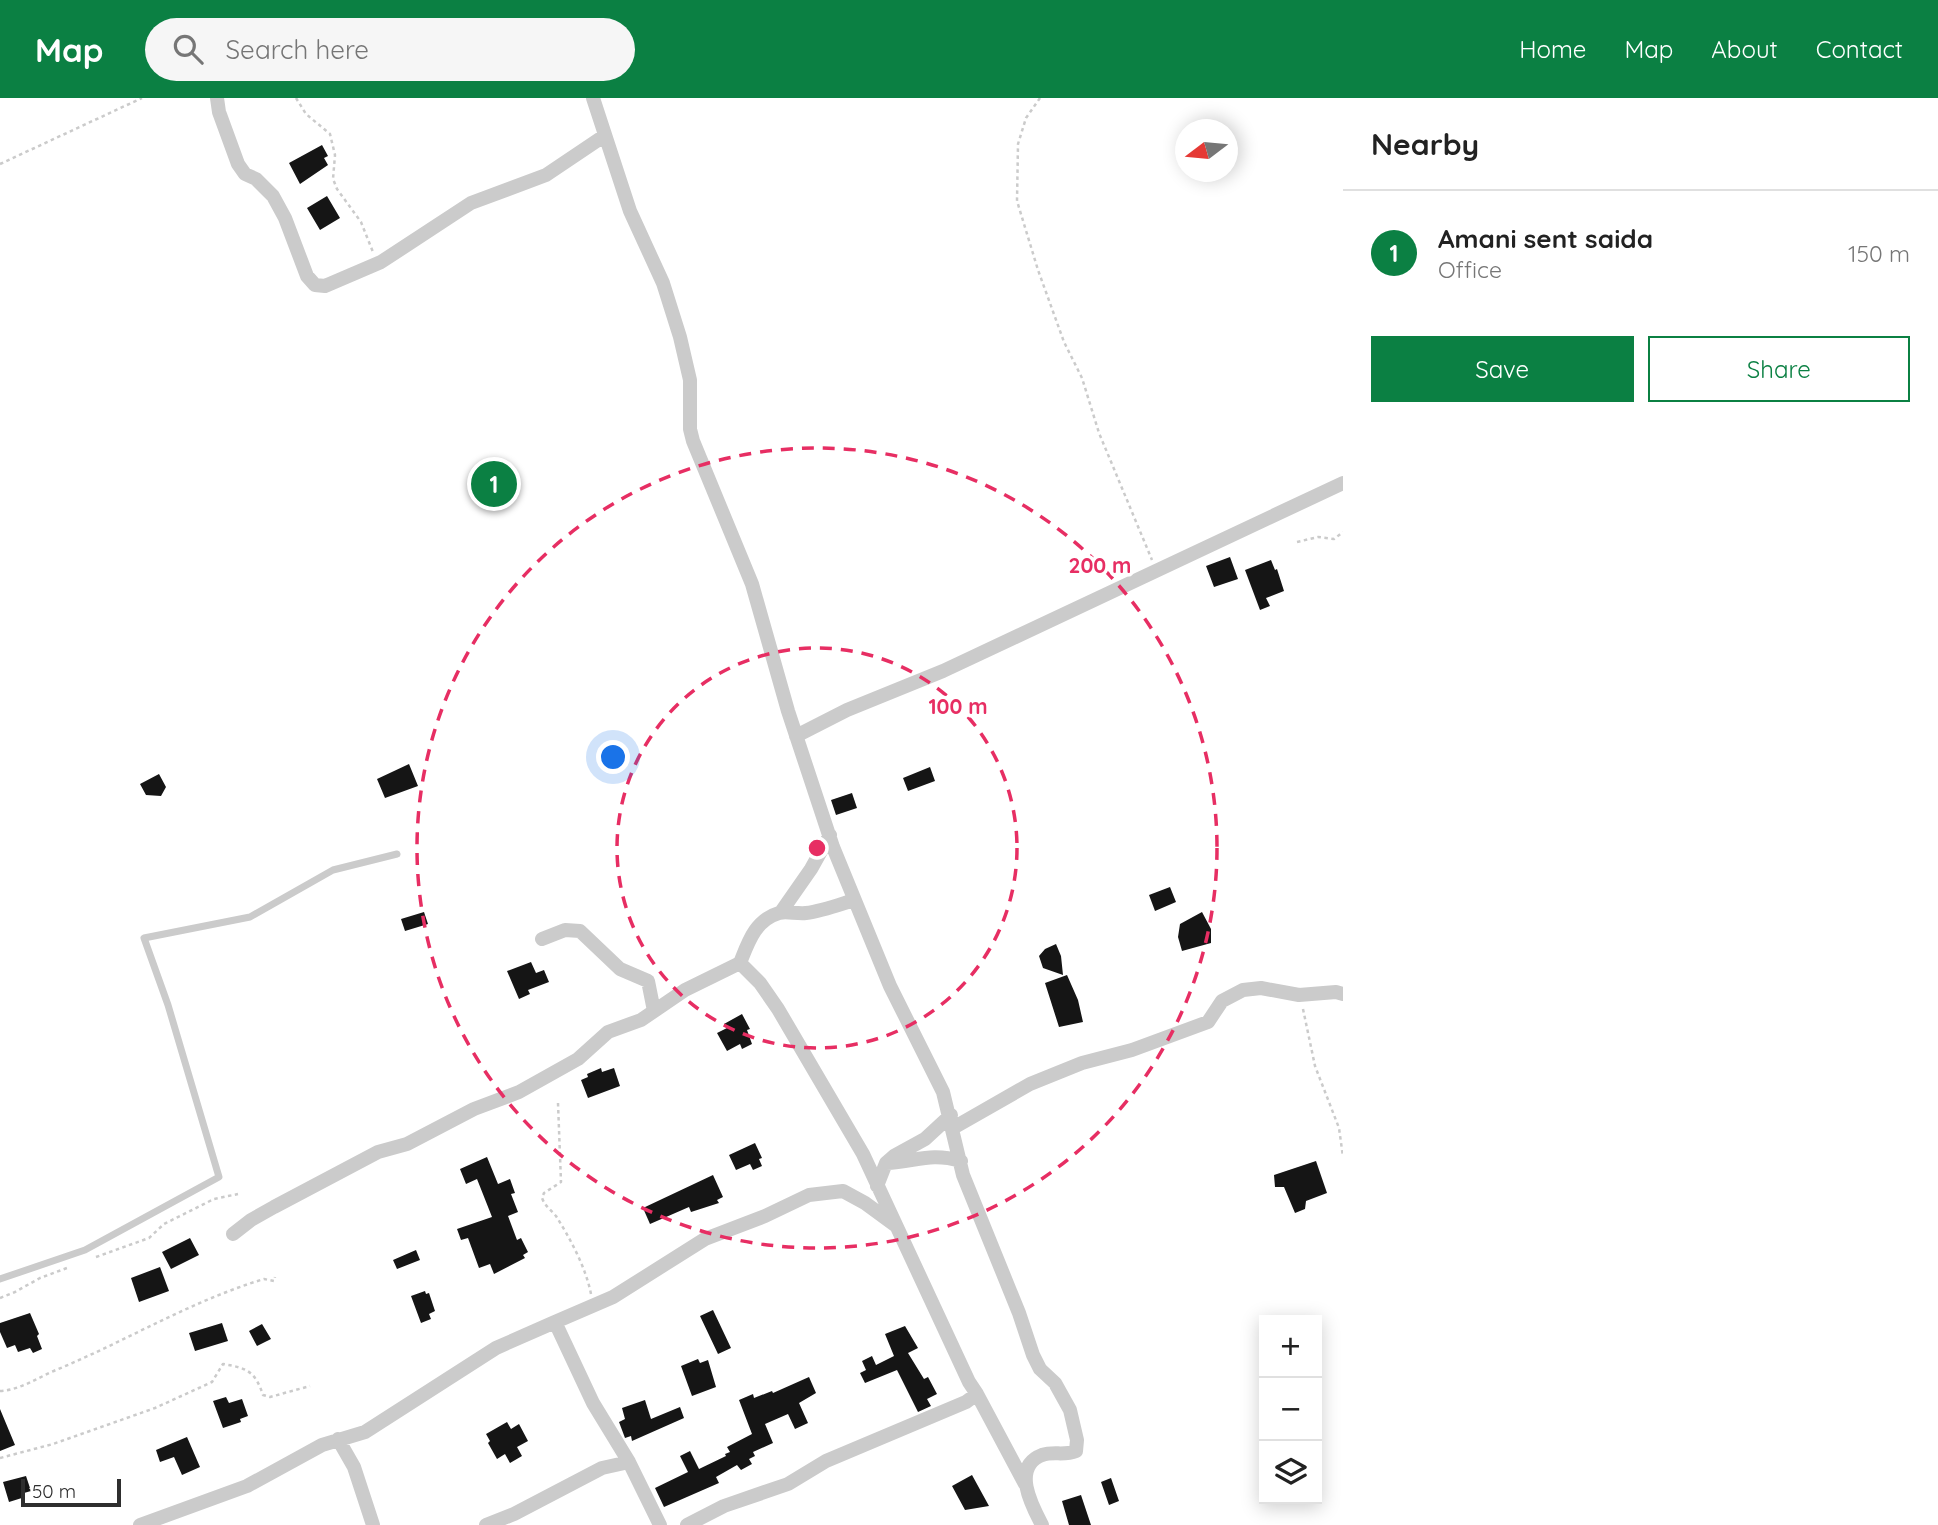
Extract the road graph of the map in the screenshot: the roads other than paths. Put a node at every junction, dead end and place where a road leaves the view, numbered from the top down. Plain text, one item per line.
1 (217, 98) edge
2 (593, 98) edge
3 (604, 136) junction
4 (1343, 483) edge
5 (796, 736) junction
6 (830, 835) junction
7 (397, 854) dead end
8 (854, 900) junction
9 (781, 912) junction
10 (542, 939) dead end
11 (740, 963) junction
12 (1343, 993) edge
13 (654, 1011) junction
14 (952, 1121) junction
15 (961, 1161) junction
16 (886, 1163) junction
17 (877, 1186) junction
18 (896, 1225) junction
19 (233, 1234) dead end
20 (0, 1279) edge
21 (555, 1322) junction
22 (978, 1394) junction
23 (338, 1439) junction
24 (629, 1462) junction
25 (1025, 1484) junction
26 (140, 1525) edge
27 (373, 1525) edge
28 (486, 1525) edge
29 (660, 1525) edge
30 (687, 1525) edge
31 (1042, 1525) edge

1 - 3 street
2 - 3 street
3 - 5 street
4 - 5 street
5 - 6 street
6 - 8 street
6 - 9 street
7 - 20 lane
8 - 9 street
8 - 14 street
9 - 11 street
10 - 13 street
11 - 13 street
11 - 17 street
12 - 14 street
13 - 19 street
14 - 15 street
14 - 16 street
15 - 16 street
15 - 25 street
16 - 17 street
17 - 18 street
18 - 21 street
18 - 22 street
21 - 23 street
21 - 24 street
22 - 25 street
22 - 30 street
23 - 26 street
23 - 27 street
24 - 28 street
24 - 29 street
25 - 31 street

